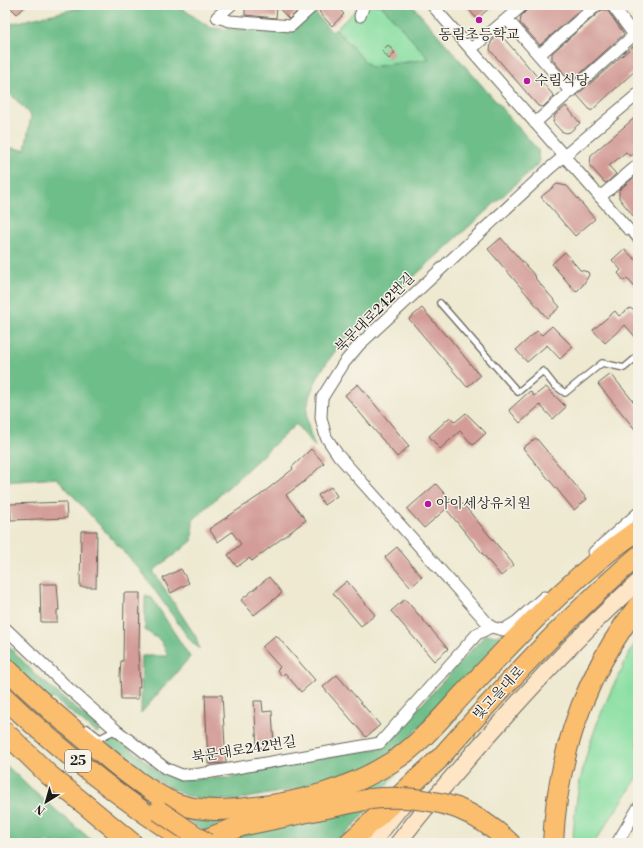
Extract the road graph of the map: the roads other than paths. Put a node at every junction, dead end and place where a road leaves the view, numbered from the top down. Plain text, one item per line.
1 (231, 5) edge
2 (314, 5) edge
3 (432, 5) edge
4 (523, 5) edge
5 (597, 5) edge
6 (612, 5) edge
7 (507, 19) junction
8 (471, 50) junction
9 (538, 55) junction
10 (571, 92) junction
11 (638, 94) edge
12 (535, 123) junction
13 (564, 156) junction
14 (638, 165) edge
15 (600, 197) junction
16 (628, 229) joint
17 (638, 242) edge
18 (440, 303) dead end
19 (638, 356) edge
20 (638, 513) edge
21 (638, 530) edge
22 (638, 556) edge
23 (638, 582) edge
24 (638, 606) edge
25 (491, 627) junction
26 (5, 628) edge
27 (5, 667) edge
28 (5, 687) edge
29 (5, 698) edge
30 (83, 725) dead end
31 (116, 730) junction
32 (5, 732) edge
33 (438, 760) junction
34 (638, 808) edge
35 (156, 815) junction
36 (132, 843) edge
37 (189, 843) edge
38 (197, 843) edge
39 (206, 843) edge
40 (349, 843) edge
41 (372, 843) edge
42 (398, 843) edge
43 (510, 843) edge
44 (553, 843) edge
45 (617, 843) edge

1 - 2 street
3 - 8 street
4 - 7 street
5 - 9 street
6 - 10 street
7 - 8 street
7 - 9 street
8 - 12 street
9 - 10 street
10 - 12 street
11 - 13 street, 북문대로242번길
12 - 13 street
13 - 15 street
13 - 25 street, 북문대로242번길
14 - 15 street
15 - 16 street
16 - 17 lane
18 - 19 lane
20 - 25 street, 북문대로242번길
21 - 27 highway
22 - 33 highway, 빛고을대로
23 - 42 main road, 빛고을대로
24 - 44 highway
25 - 31 street, 북문대로242번길
26 - 31 street, 북문대로242번길
28 - 35 highway
29 - 35 highway, 25
30 - 31 lane
32 - 36 highway, 25
33 - 40 highway
33 - 41 main road, 빛고을대로
34 - 45 street
35 - 37 highway, 25
35 - 39 highway, bridge
38 - 43 highway, bridge

